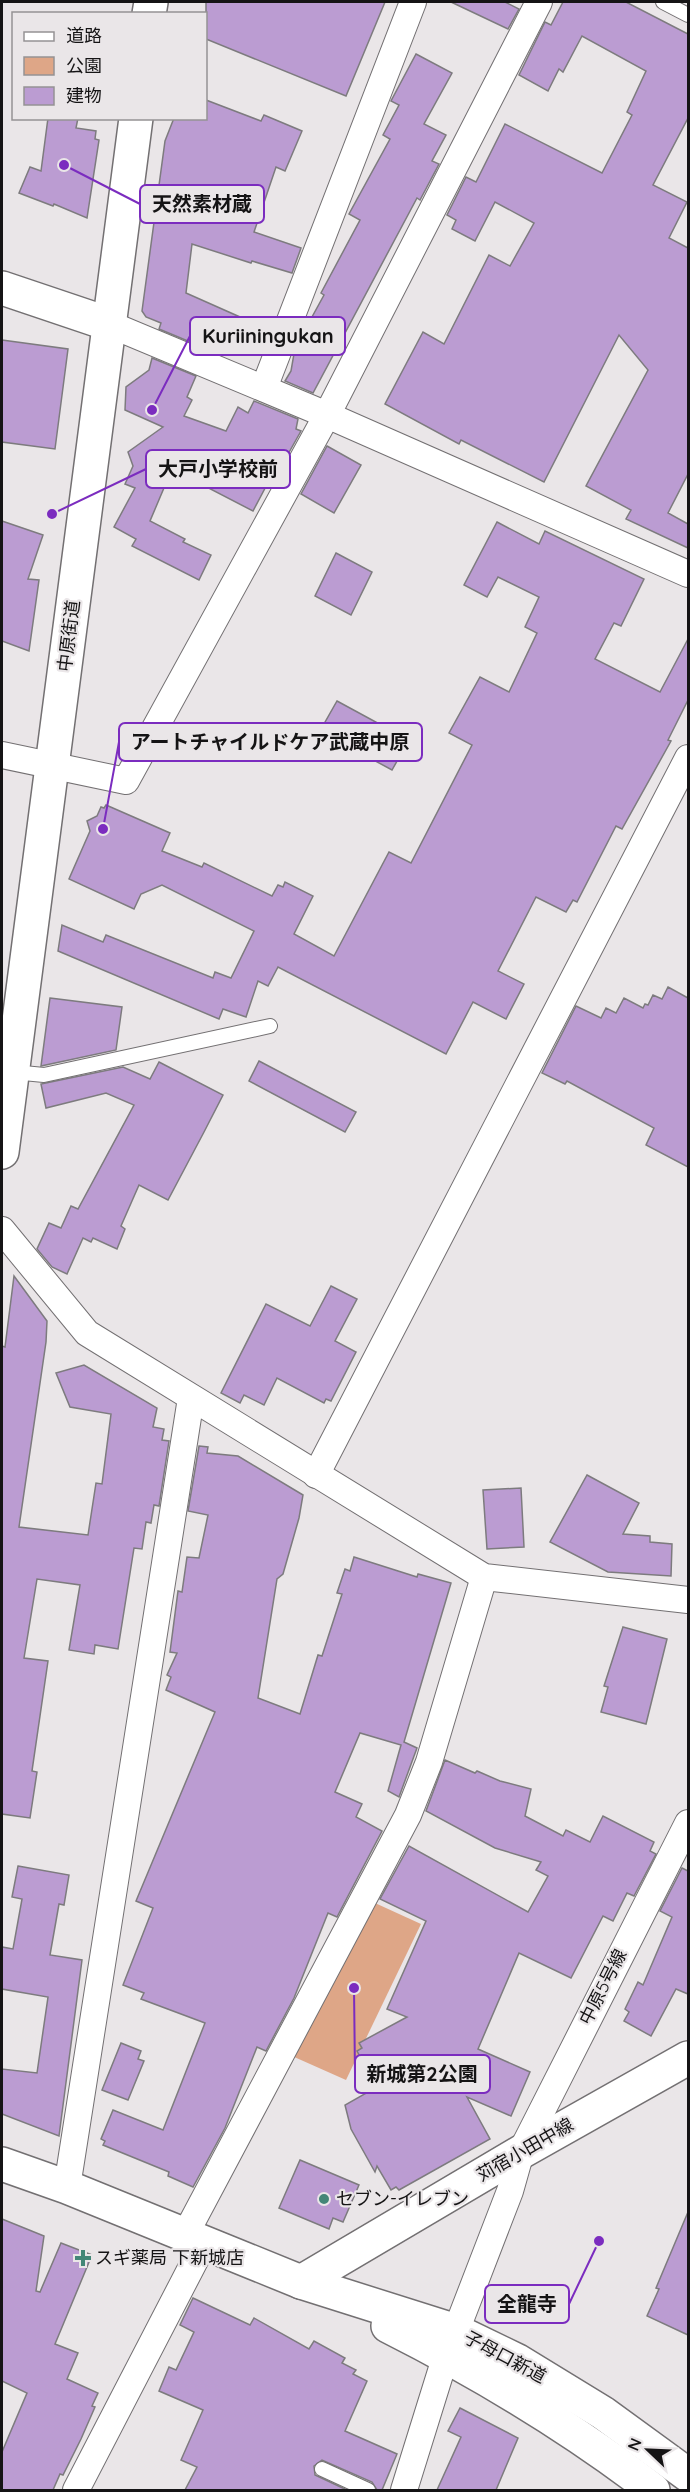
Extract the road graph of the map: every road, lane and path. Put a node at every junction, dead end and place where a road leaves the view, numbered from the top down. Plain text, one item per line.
1 (413, 2) edge
2 (539, 2) edge
3 (663, 2) edge
4 (688, 15) edge
5 (136, 120) edge
6 (2, 288) edge
7 (109, 324) junction
8 (264, 388) junction
9 (327, 415) junction
10 (688, 574) edge
11 (2, 755) edge
12 (688, 758) edge
13 (53, 764) junction
14 (270, 1026) dead end
15 (7, 1072) edge
16 (2, 1152) edge
17 (2, 1230) edge
18 (191, 1398) junction
19 (316, 1475) junction
20 (484, 1577) junction
21 (688, 1600) edge
22 (688, 1823) edge
23 (688, 2058) edge
24 (520, 2152) junction
25 (2, 2164) edge
26 (67, 2187) junction
27 (194, 2239) junction
28 (301, 2282) junction
29 (451, 2343) junction
30 (322, 2469) dead end
31 (688, 2475) edge
32 (76, 2490) edge
33 (368, 2490) edge
34 (404, 2490) edge
35 (653, 2490) edge

1 - 8 street
2 - 9 street
3 - 4 lane
5 - 7 street, 中原街道
6 - 7 street
7 - 8 street
7 - 13 street, 中原街道
8 - 9 street
9 - 10 street
9 - 13 street
11 - 13 street
12 - 19 street
13 - 15 street, 中原街道
14 - 15 lane
15 - 16 street, 中原街道
17 - 18 street
18 - 19 street
18 - 26 street
19 - 20 street
20 - 21 street
20 - 27 street
22 - 24 street, 中原5号線
23 - 24 street, 苅宿小田中線
24 - 28 street, 苅宿小田中線
24 - 29 street, 中原5号線
25 - 26 street, 子母口新道
26 - 27 street, 子母口新道
27 - 28 street, 子母口新道
27 - 32 street
28 - 29 street, 子母口新道
29 - 31 street, 子母口新道
29 - 34 street, 中原5号線
29 - 35 street, 子母口新道
30 - 33 lane

